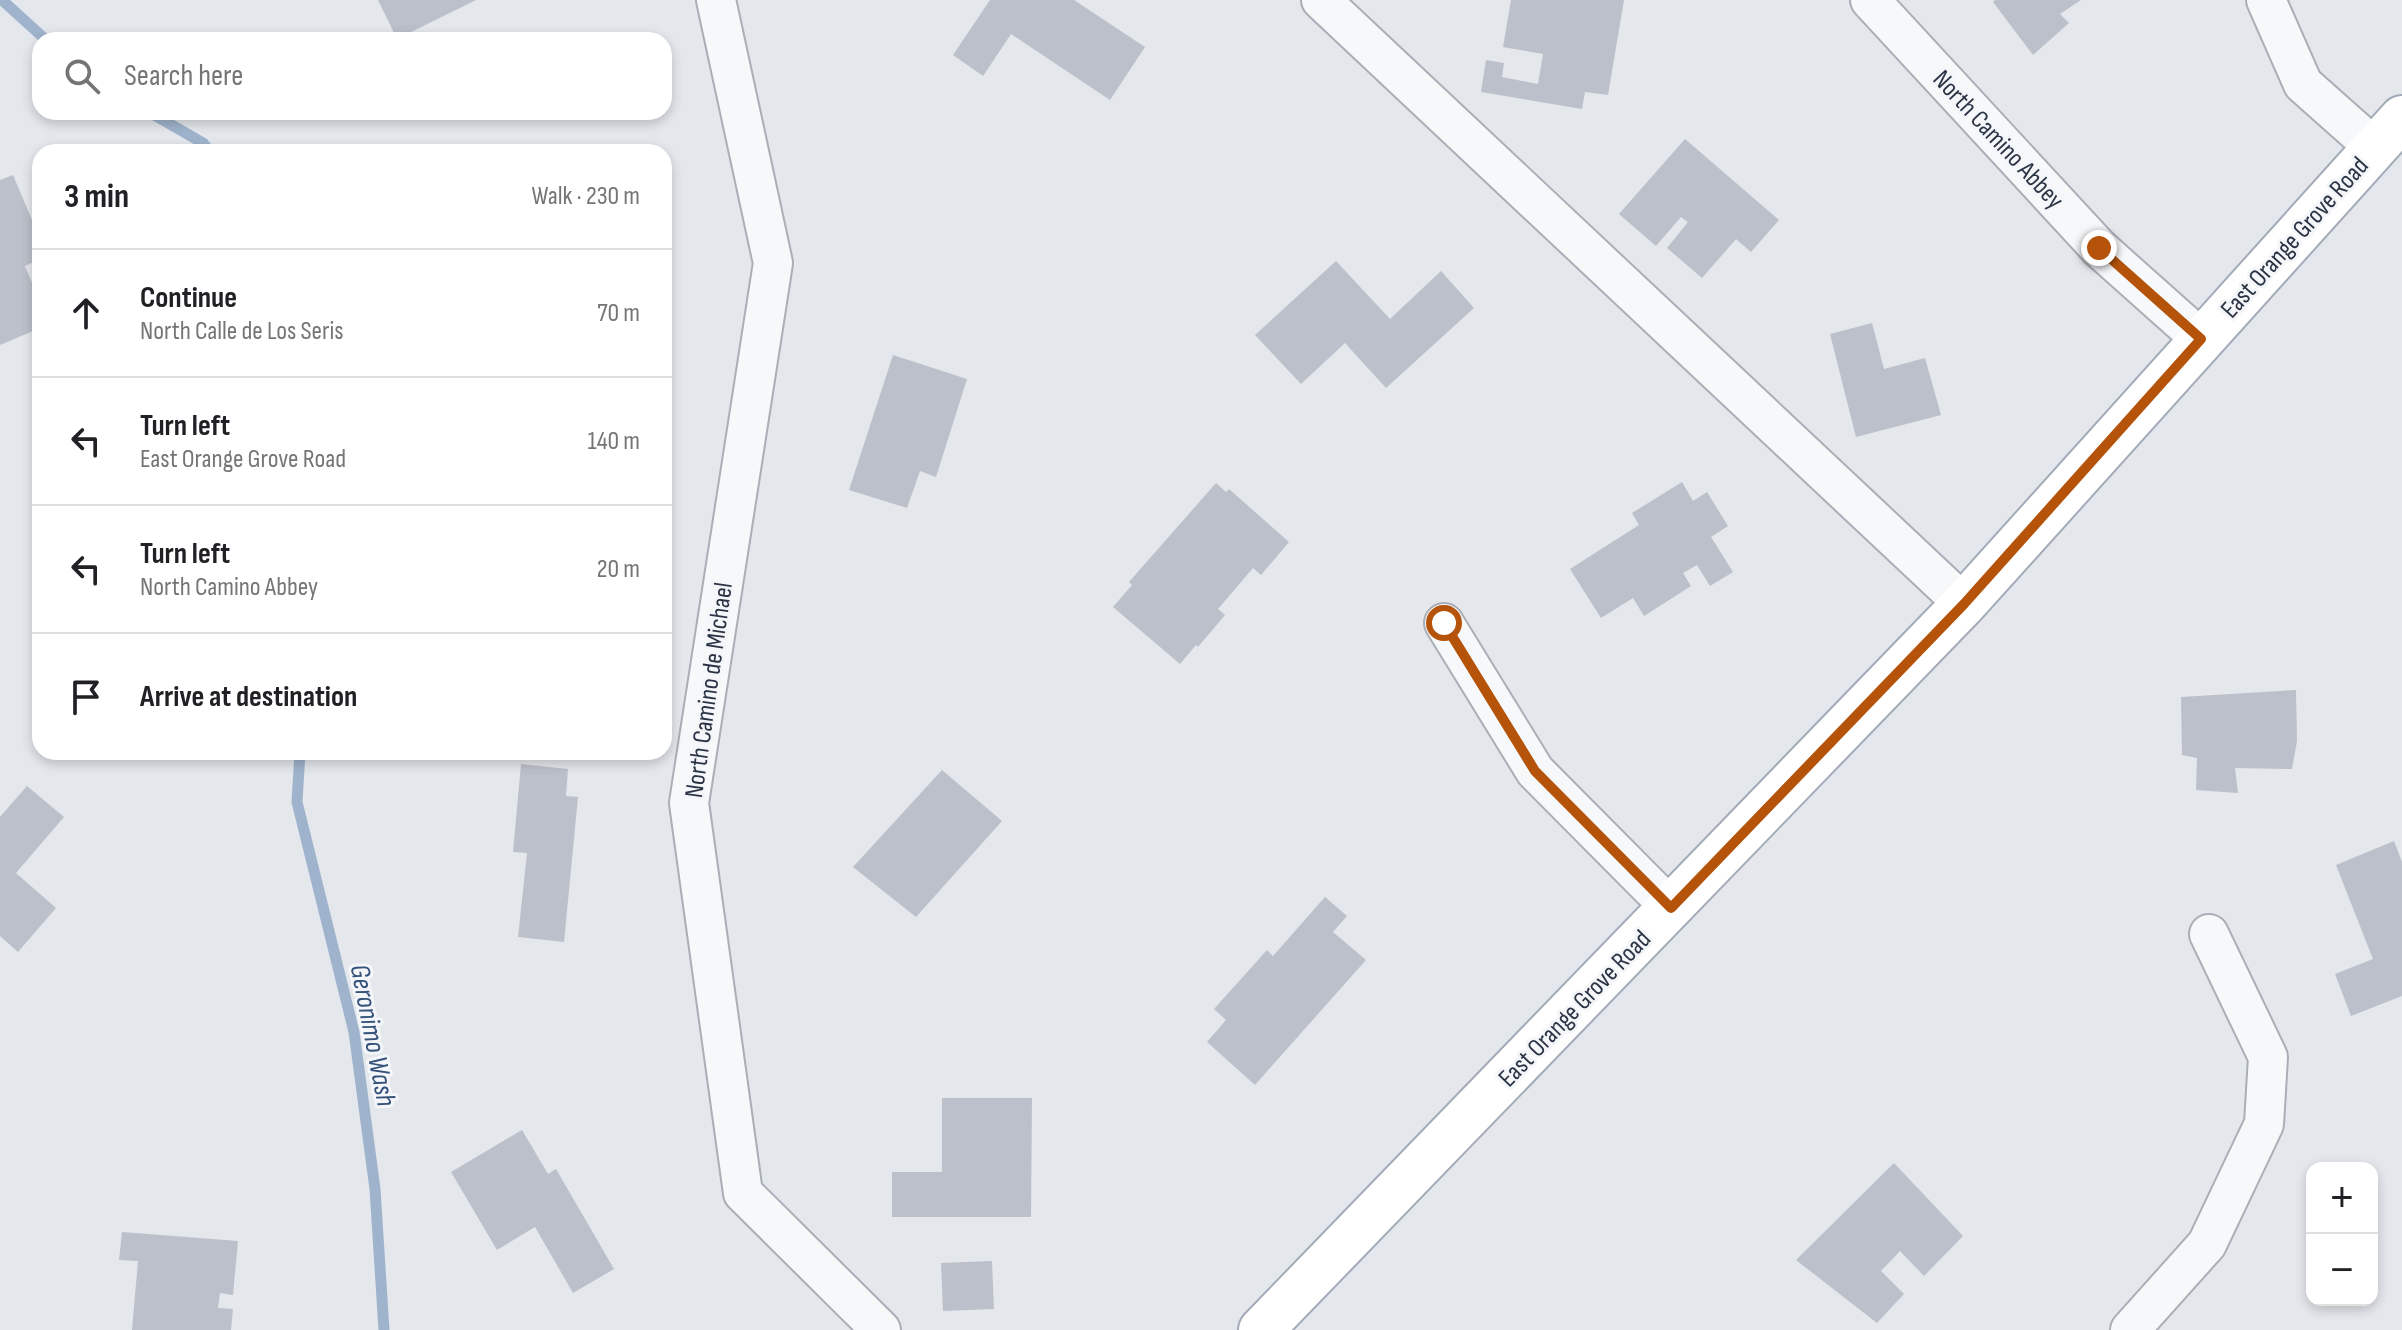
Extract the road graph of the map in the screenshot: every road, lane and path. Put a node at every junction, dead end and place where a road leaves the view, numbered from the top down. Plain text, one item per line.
1 (716, 0) edge
2 (1321, 0) edge
3 (1870, 0) edge
4 (2266, 0) edge
5 (2389, 133) edge
6 (2201, 339) junction
7 (1964, 604) junction
8 (1444, 623) dead end
9 (1671, 908) junction
10 (2209, 934) dead end
11 (881, 1330) edge
12 (1261, 1330) edge
13 (2130, 1330) edge

1 - 11 street, North Camino de Michael
2 - 7 street
3 - 6 street, North Camino Abbey
4 - 5 street
5 - 6 main road, East Orange Grove Road
6 - 7 main road, East Orange Grove Road
7 - 9 main road, East Orange Grove Road
8 - 9 street
9 - 12 main road, East Orange Grove Road
10 - 13 street

